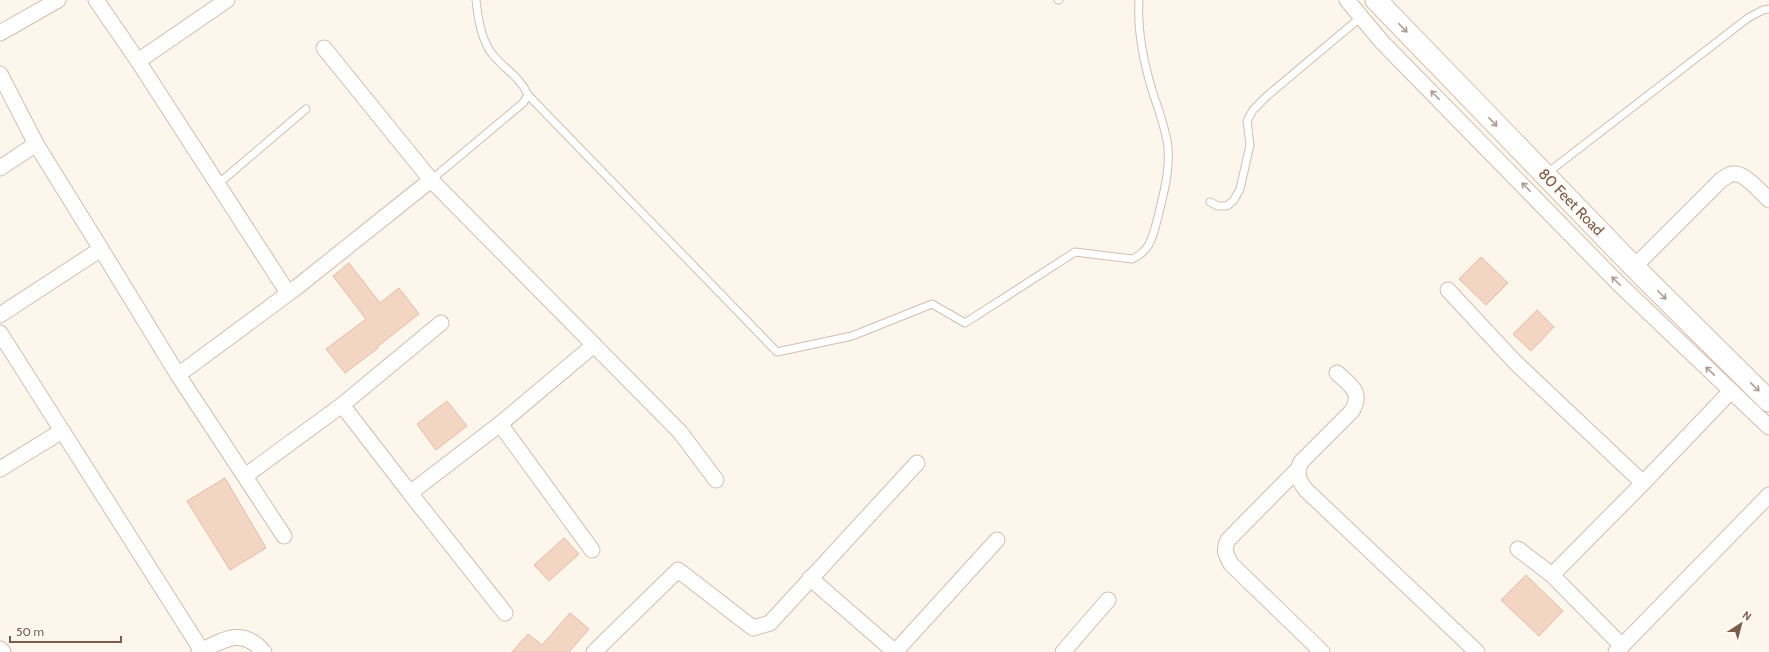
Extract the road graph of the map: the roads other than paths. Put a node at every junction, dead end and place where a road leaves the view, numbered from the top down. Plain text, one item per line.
1 (96, 0) edge
2 (227, 0) edge
3 (476, 0) edge
4 (1139, 0) edge
5 (1347, 0) edge
6 (1379, 1) edge
7 (50, 2) edge
8 (1769, 9) edge
9 (1361, 17) junction
10 (0, 33) edge
11 (324, 48) dead end
12 (138, 62) junction
13 (0, 74) edge
14 (528, 96) junction
15 (306, 109) dead end
16 (36, 144) junction
17 (0, 168) edge
18 (1545, 175) junction
19 (432, 180) junction
20 (218, 184) junction
21 (1769, 200) edge
22 (1210, 202) dead end
23 (101, 249) junction
24 (1634, 267) junction
25 (1448, 290) dead end
26 (288, 293) junction
27 (0, 315) edge
28 (441, 322) dead end
29 (0, 333) edge
30 (594, 345) junction
31 (1337, 373) dead end
32 (178, 376) junction
33 (1731, 390) junction
34 (1769, 401) edge
35 (342, 405) junction
36 (500, 424) junction
37 (1769, 427) edge
38 (62, 431) junction
39 (916, 463) dead end
40 (0, 468) edge
41 (1297, 470) junction
42 (245, 476) junction
43 (716, 480) dead end
44 (1643, 483) junction
45 (410, 493) junction
46 (1769, 495) edge
47 (284, 536) dead end
48 (997, 540) dead end
49 (1518, 549) dead end
50 (592, 550) dead end
51 (1552, 574) junction
52 (810, 578) junction
53 (1108, 600) dead end
54 (505, 613) dead end
55 (0, 649) edge
56 (1619, 649) edge
57 (200, 651) edge
58 (3, 652) edge
59 (264, 652) edge
60 (594, 652) edge
61 (895, 652) edge
62 (1063, 652) edge
63 (1322, 652) edge
64 (1477, 652) edge

1 - 12 street
2 - 12 street
3 - 14 lane
4 - 14 lane
5 - 9 street
6 - 9 street
6 -> 18 street, 80 Feet Road
7 - 10 street
8 - 18 lane
9 - 22 lane
33 -> 9 street
11 - 19 street
12 - 20 street
13 - 16 street
14 - 19 lane
15 - 20 lane
16 - 17 street
16 - 23 street
18 - 24 street, 80 Feet Road
19 - 26 street
19 - 30 street
20 - 26 street
21 - 24 street
23 - 27 street
23 - 32 street
24 -> 34 street, 80 Feet Road
25 - 44 street
26 - 32 street
28 - 35 street
29 - 38 street
30 - 36 street
30 - 43 street
31 - 41 street
32 - 42 street
33 - 37 street
33 - 44 street
35 - 42 street
35 - 45 street
36 - 45 street
36 - 50 street
38 - 40 street
38 - 57 street
39 - 52 street
41 - 63 street
41 - 64 street
42 - 47 street
44 - 51 street
45 - 54 street
46 - 56 street
48 - 61 street
49 - 51 street
51 - 56 street
52 - 60 street
52 - 61 street
53 - 62 street
55 - 58 street
57 - 59 street

